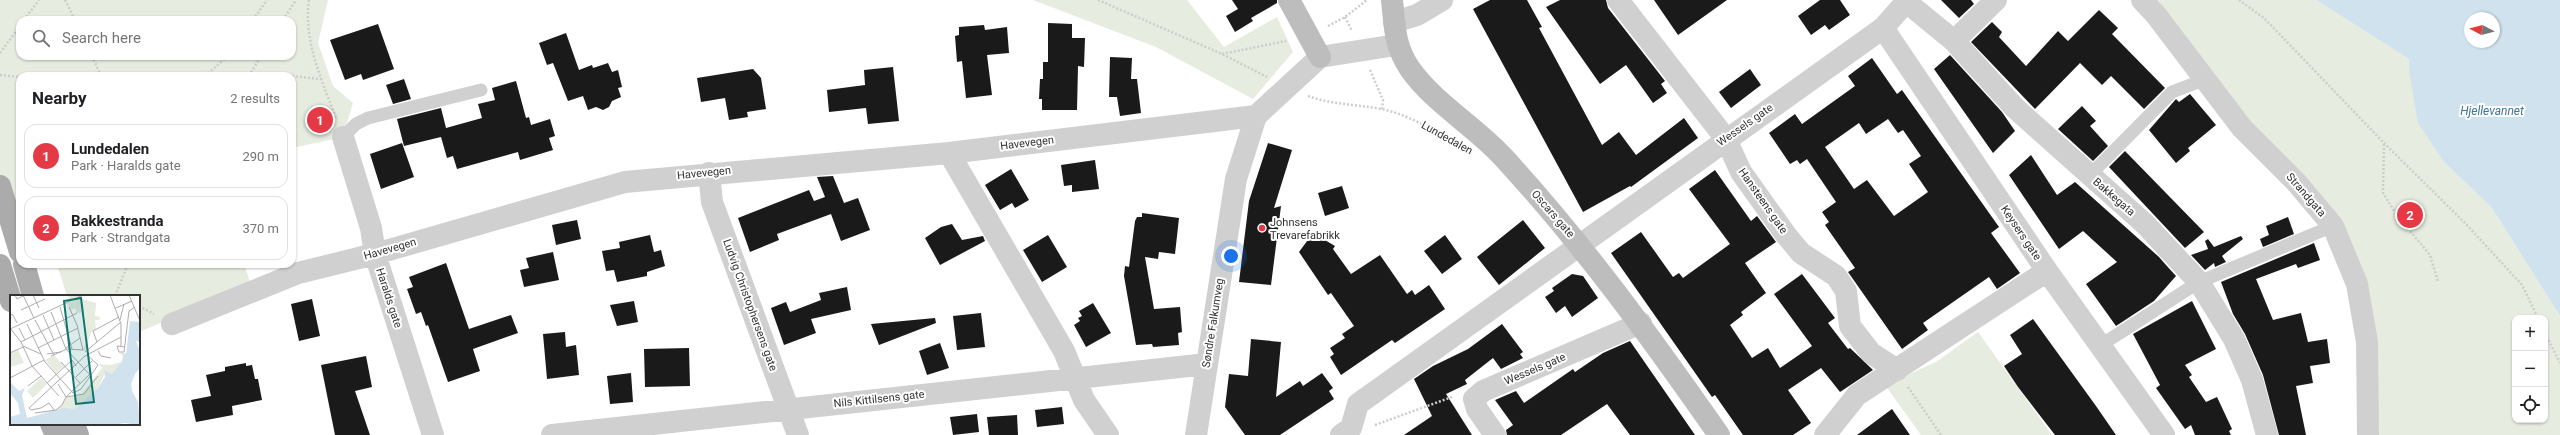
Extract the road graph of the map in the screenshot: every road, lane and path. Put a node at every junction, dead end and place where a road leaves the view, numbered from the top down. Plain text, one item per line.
1 (39, 0) edge
2 (66, 0) edge
3 (267, 0) edge
4 (296, 0) edge
5 (309, 0) edge
6 (1098, 0) edge
7 (1289, 0) edge
8 (1367, 0) edge
9 (1392, 0) edge
10 (1442, 0) edge
11 (1618, 0) edge
12 (1996, 0) edge
13 (2142, 0) edge
14 (2239, 0) edge
15 (1905, 1) edge
16 (27, 16) edge
17 (73, 16) edge
18 (257, 16) edge
19 (286, 16) edge
20 (1394, 22) junction
21 (1883, 28) junction
22 (1322, 29) dead end
23 (16, 32) edge
24 (1291, 40) dead end
25 (1954, 41) junction
26 (1396, 45) junction
27 (0, 54) edge
28 (1222, 54) junction
29 (1320, 57) junction
30 (94, 60) edge
31 (223, 60) edge
32 (259, 60) edge
33 (99, 72) edge
34 (210, 72) edge
35 (251, 72) edge
36 (0, 75) edge
37 (296, 76) edge
38 (16, 77) edge
39 (321, 79) junction
40 (2206, 79) junction
41 (1273, 80) dead end
42 (481, 90) dead end
43 (1303, 94) dead end
44 (1256, 116) junction
45 (343, 137) junction
46 (1726, 139) junction
47 (1452, 140) dead end
48 (2384, 143) junction
49 (949, 153) junction
50 (709, 172) junction
51 (2089, 176) junction
52 (0, 186) edge
53 (2333, 226) junction
54 (16, 239) edge
55 (1580, 245) junction
56 (375, 254) junction
57 (16, 258) edge
58 (0, 264) edge
59 (25, 268) edge
60 (126, 268) edge
61 (2047, 272) junction
62 (2438, 281) dead end
63 (2199, 282) junction
64 (33, 295) edge
65 (116, 295) edge
66 (10, 298) edge
67 (2537, 315) edge
68 (1641, 323) junction
69 (172, 324) dead end
70 (2548, 339) edge
71 (2101, 346) junction
72 (2560, 363) edge
73 (1207, 364) junction
74 (1897, 370) junction
75 (1074, 378) junction
76 (1474, 399) junction
77 (788, 408) junction
78 (51, 425) edge
79 (74, 425) edge
80 (1346, 431) edge
81 (56, 435) edge
82 (78, 435) edge
83 (433, 435) edge
84 (552, 435) edge
85 (798, 435) edge
86 (1108, 435) edge
87 (1196, 435) edge
88 (1495, 435) edge
89 (1719, 435) edge
90 (1825, 435) edge
91 (1942, 435) edge
92 (2164, 435) edge
93 (2267, 435) edge
94 (2368, 435) edge

1 - 16 path
2 - 17 path
3 - 18 path
4 - 19 path
5 - 39 path
6 - 28 path
7 - 29 street
8 - 22 path
9 - 20 street, Oscars gate
10 - 20 street
11 - 46 street, Hansteens gate
12 - 25 street
13 - 40 street, Strandgata
14 - 48 path
15 - 21 street, Wessels gate
15 - 25 street, Bakkegata
20 - 26 street, Oscars gate
21 - 46 street, Wessels gate
21 - 61 street, Keysers gate
23 - 27 path
24 - 28 path
25 - 51 street, Bakkegata
26 - 29 street
26 - 55 street, Oscars gate
28 - 41 path
29 - 44 street, Søndre Falkumveg
30 - 33 path
31 - 34 path
32 - 35 path
36 - 38 path
37 - 39 path
39 - 45 path
40 - 51 lane
40 - 53 street, Strandgata
42 - 45 lane
43 - 47 path, Lundedalen
44 - 49 street, Havevegen
44 - 73 street, Søndre Falkumveg
45 - 56 street, Haralds gate
46 - 55 street, Wessels gate
46 - 74 street, Hansteens gate
48 - 62 path
48 - 67 path
49 - 50 street, Havevegen
49 - 75 street
50 - 56 street, Havevegen
50 - 77 street, Ludvig Christophersens gate
51 - 63 street, Bakkegata
52 - 54 main road
53 - 63 lane
53 - 94 street, Strandgata
55 - 68 street, Oscars gate
55 - 80 street, Wessels gate
56 - 69 street, Havevegen
56 - 83 street, Haralds gate
57 - 58 street
58 - 66 main road
59 - 64 main road
60 - 65 path
61 - 71 street, Keysers gate
61 - 74 street
63 - 71 lane
63 - 93 street, Bakkegata
68 - 76 street, Wessels gate
68 - 89 street, Oscars gate
70 - 72 path
71 - 92 street, Keysers gate
73 - 75 street, Nils Kittilsens gate
73 - 87 street, Søndre Falkumveg
74 - 90 street
74 - 91 path
75 - 77 street, Nils Kittilsens gate
75 - 86 street
76 - 80 path
76 - 88 street
77 - 84 street, Nils Kittilsens gate
77 - 85 street, Ludvig Christophersens gate
78 - 81 main road
79 - 82 main road

